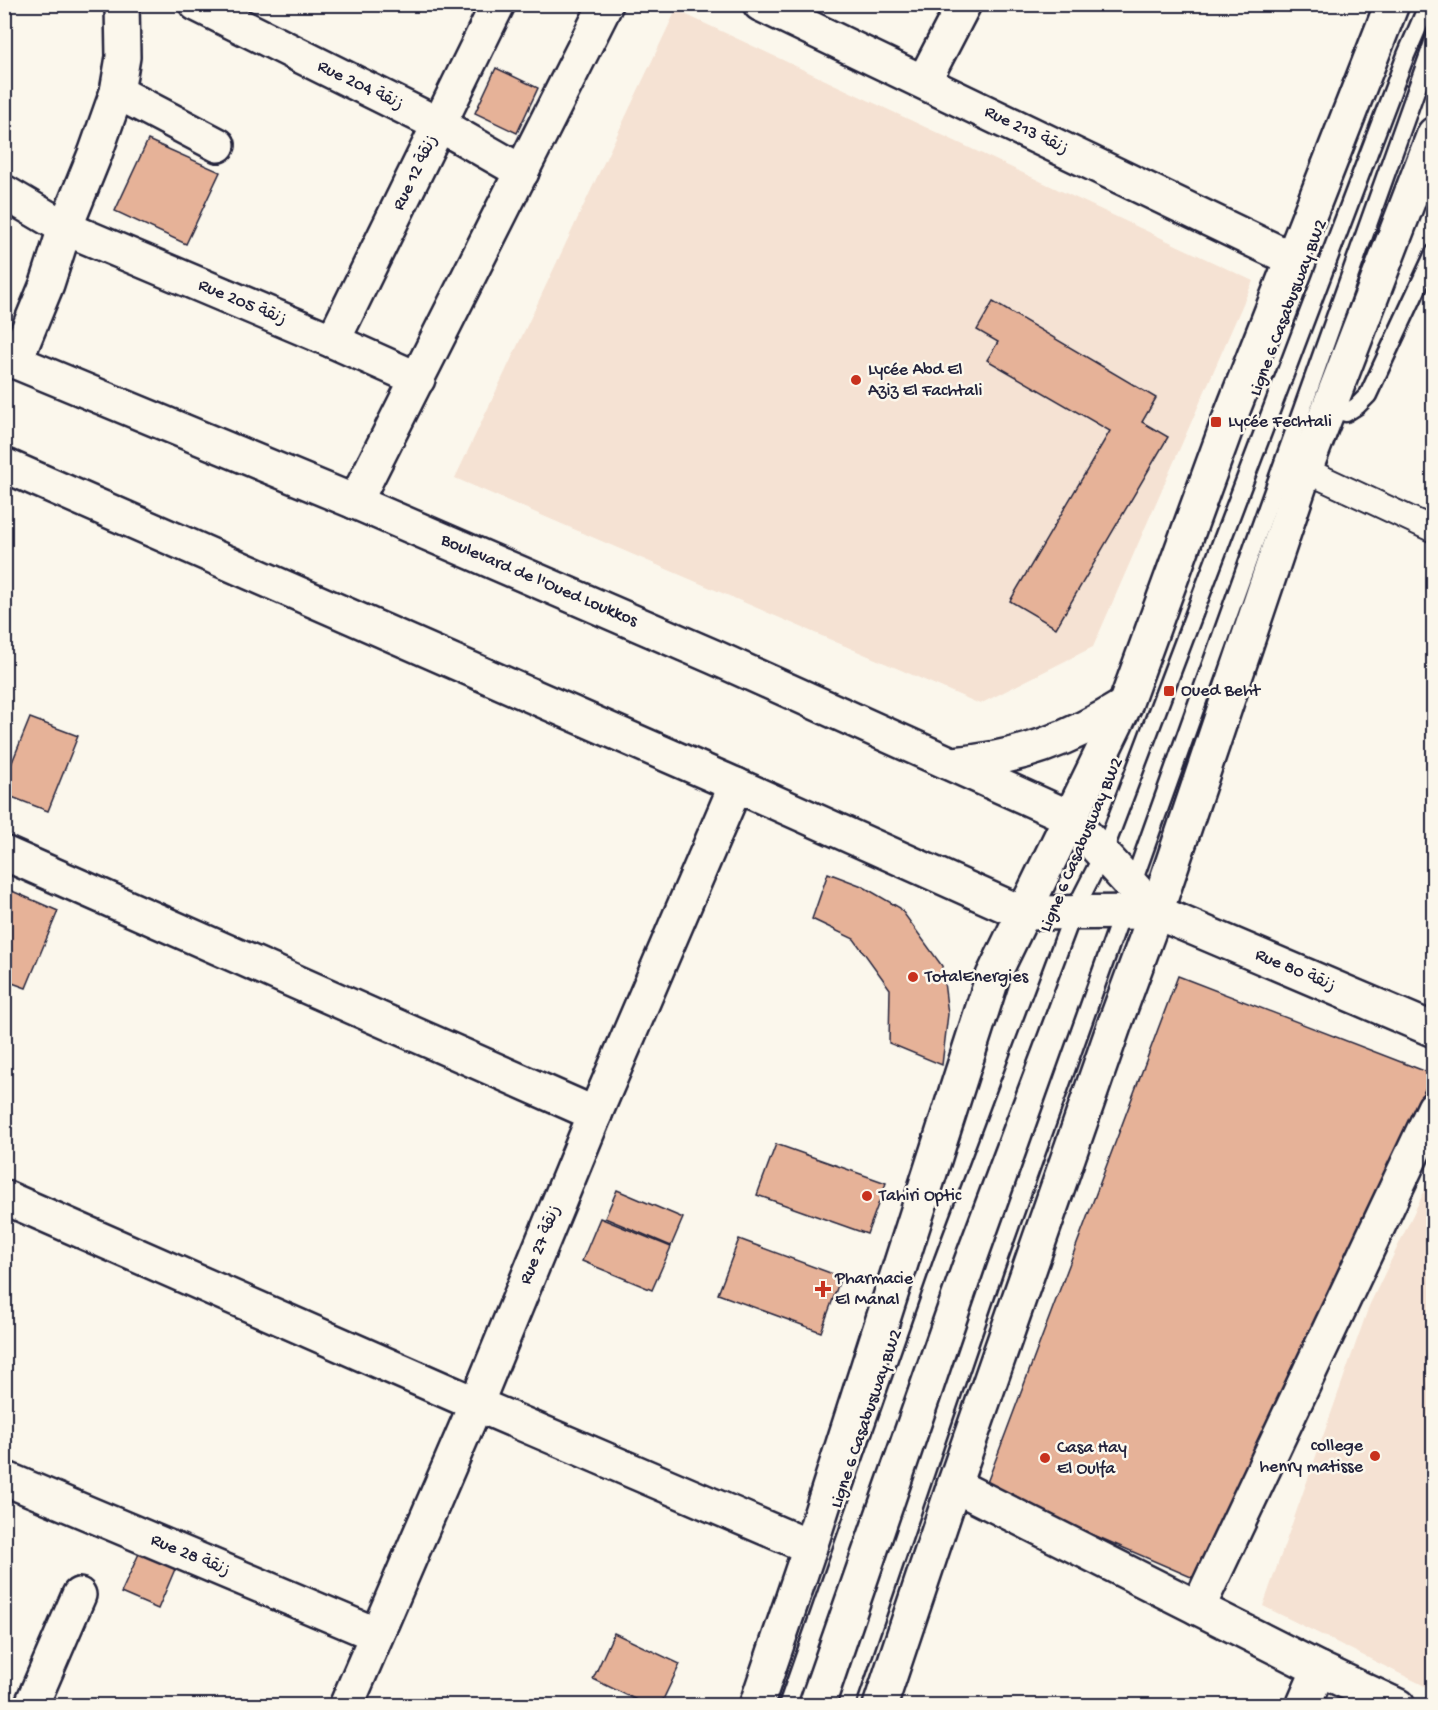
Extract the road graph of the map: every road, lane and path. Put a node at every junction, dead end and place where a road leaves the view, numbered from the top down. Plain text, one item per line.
1 (122, 4) edge
2 (196, 4) edge
3 (498, 4) edge
4 (606, 4) edge
5 (760, 4) edge
6 (964, 4) edge
7 (1392, 4) edge
8 (1428, 4) edge
9 (1434, 40) edge
10 (924, 81) junction
11 (117, 92) junction
12 (440, 125) junction
13 (1434, 134) edge
14 (218, 145) dead end
15 (522, 172) junction
16 (4, 192) edge
17 (65, 228) junction
18 (1434, 253) edge
19 (1292, 259) junction
20 (333, 341) junction
21 (10, 360) edge
22 (418, 379) junction
23 (1329, 409) junction
24 (4, 465) edge
25 (1305, 470) junction
26 (355, 502) junction
27 (1434, 530) edge
28 (1125, 705) junction
29 (954, 764) junction
30 (736, 785) junction
31 (1069, 817) junction
32 (4, 853) edge
33 (1103, 854) junction
34 (1127, 899) junction
35 (1074, 911) junction
36 (1156, 912) junction
37 (1022, 913) junction
38 (1434, 1030) edge
39 (1434, 1108) edge
40 (595, 1114) junction
41 (4, 1197) edge
42 (476, 1404) junction
43 (4, 1478) edge
44 (954, 1485) junction
45 (810, 1547) junction
46 (79, 1595) dead end
47 (1198, 1608) junction
48 (375, 1634) junction
49 (1319, 1669) junction
50 (31, 1706) edge
51 (346, 1706) edge
52 (756, 1706) edge
53 (787, 1706) edge
54 (846, 1706) edge
55 (879, 1706) edge
56 (1303, 1706) edge
57 (1398, 1706) edge

1 - 11 street
2 - 12 street, Rue 204 زنقة
3 - 12 street, Rue 12 زنقة
4 - 15 street
5 - 10 street, Rue 213 زنقة
6 - 10 street
7 - 19 street
8 - 33 lane, Ligne 6 Casabusway BW2
9 - 34 lane
10 - 19 street, Rue 213 زنقة
11 - 14 street
11 - 17 street
12 - 15 street, Rue 204 زنقة
12 - 20 street, Rue 12 زنقة
13 - 23 street
15 - 22 street
16 - 17 street, Rue 205 زنقة
17 - 20 street, Rue 205 زنقة
17 - 21 street
18 - 23 lane
19 - 28 street
20 - 22 street, Rue 205 زنقة
21 - 26 street, Boulevard de l'Oued Loukkos
22 - 26 street
23 - 25 street
24 - 30 street
25 - 27 street
25 - 36 street
26 - 29 street, Boulevard de l'Oued Loukkos
28 - 29 street
28 - 31 street
29 - 31 street, Boulevard de l'Oued Loukkos
30 - 37 street
30 - 40 street, Rue 27 زنقة
31 - 33 street
31 - 37 street
32 - 40 street
33 - 34 street
33 - 35 lane, Ligne 6 Casabusway BW2
34 - 35 street
34 - 36 street
34 - 54 lane
35 - 37 street
35 - 53 lane, Ligne 6 Casabusway BW2
36 - 38 street, Rue 80 زنقة
36 - 44 street
37 - 45 street
39 - 47 street
40 - 42 street, Rue 27 زنقة
41 - 42 street
42 - 45 street
42 - 48 street, Rue 27 زنقة
43 - 48 street, Rue 28 زنقة
44 - 47 street
44 - 55 street
45 - 52 street
46 - 50 street
47 - 49 street
48 - 51 street, Rue 27 زنقة
49 - 56 street
49 - 57 street

